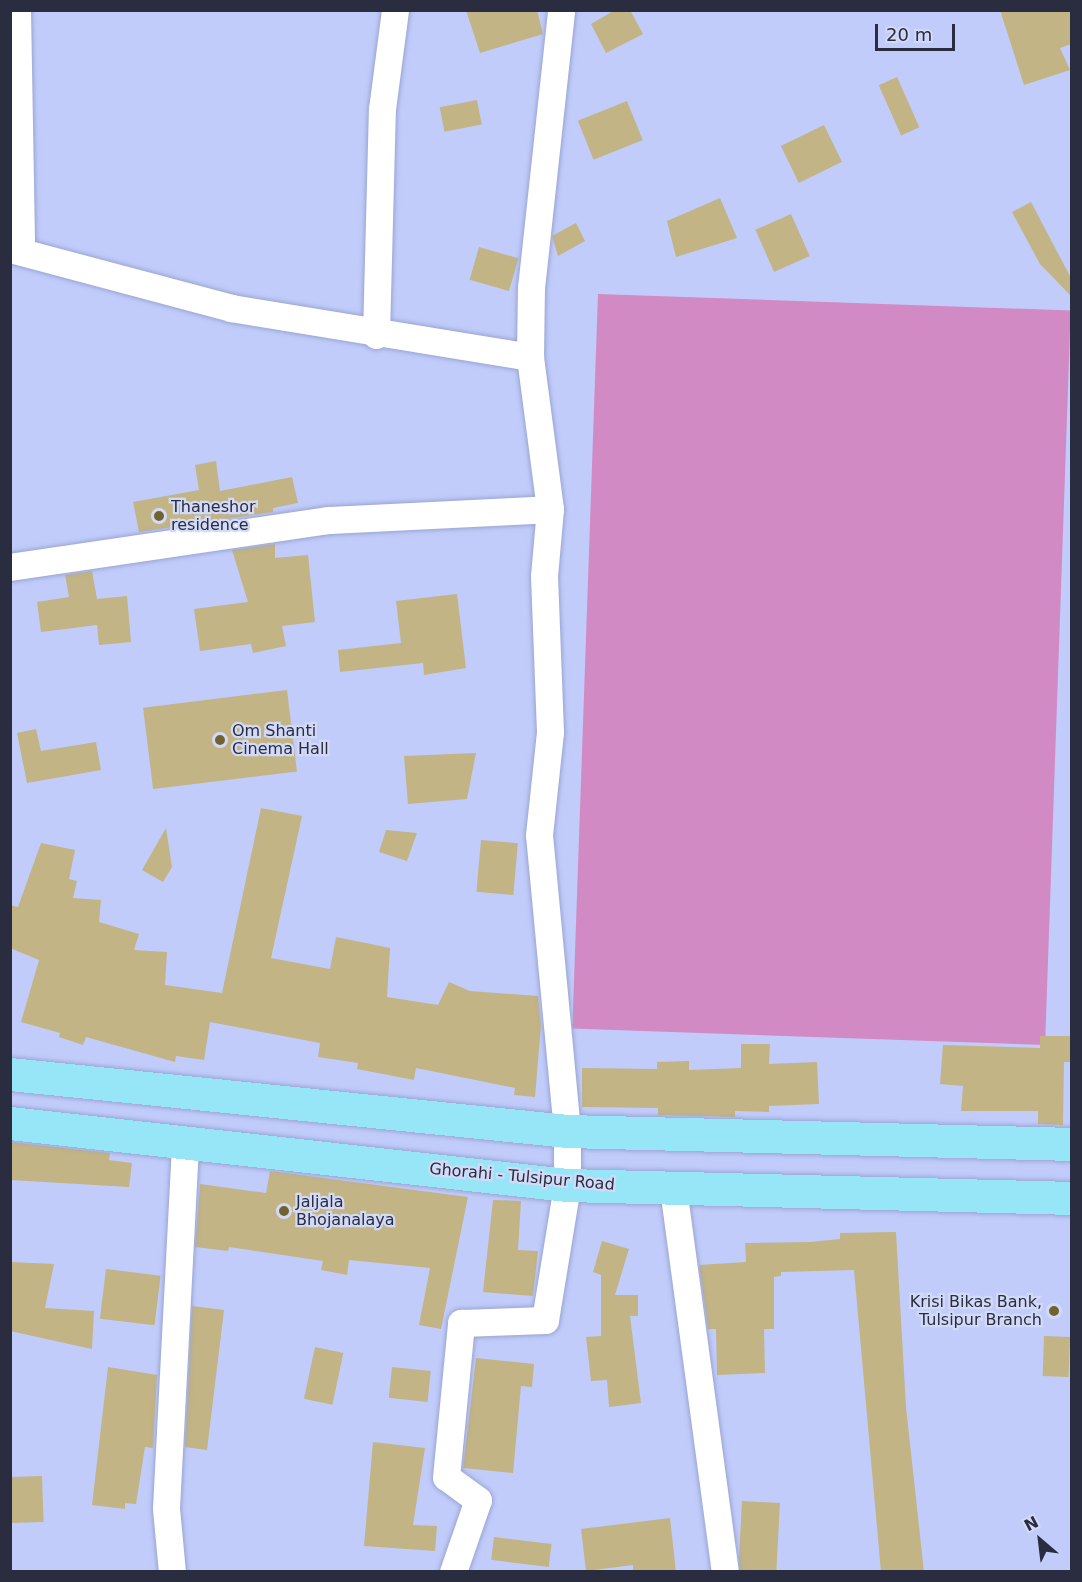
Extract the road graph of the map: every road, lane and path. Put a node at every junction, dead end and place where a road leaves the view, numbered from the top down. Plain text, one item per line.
1 (17, 10) edge
2 (395, 10) edge
3 (561, 10) edge
4 (16, 250) edge
5 (376, 335) junction
6 (530, 357) junction
7 (550, 509) junction
8 (10, 567) edge
9 (10, 1074) edge
10 (10, 1123) edge
11 (567, 1131) junction
12 (185, 1141) junction
13 (1071, 1144) edge
14 (567, 1185) junction
15 (673, 1188) junction
16 (1071, 1198) edge
17 (172, 1572) edge
18 (453, 1572) edge
19 (724, 1572) edge

1 - 4 street
2 - 5 street
3 - 6 street
4 - 5 street
5 - 6 street
6 - 7 street
7 - 8 street
7 - 11 street
9 - 11 main road
10 - 12 main road, Ghorahi - Tulsipur Road
11 - 13 main road
11 - 14 street
12 - 14 main road, Ghorahi - Tulsipur Road
12 - 17 street
14 - 15 main road, Ghorahi - Tulsipur Road
14 - 18 street
15 - 16 main road, Ghorahi - Tulsipur Road
15 - 19 street

